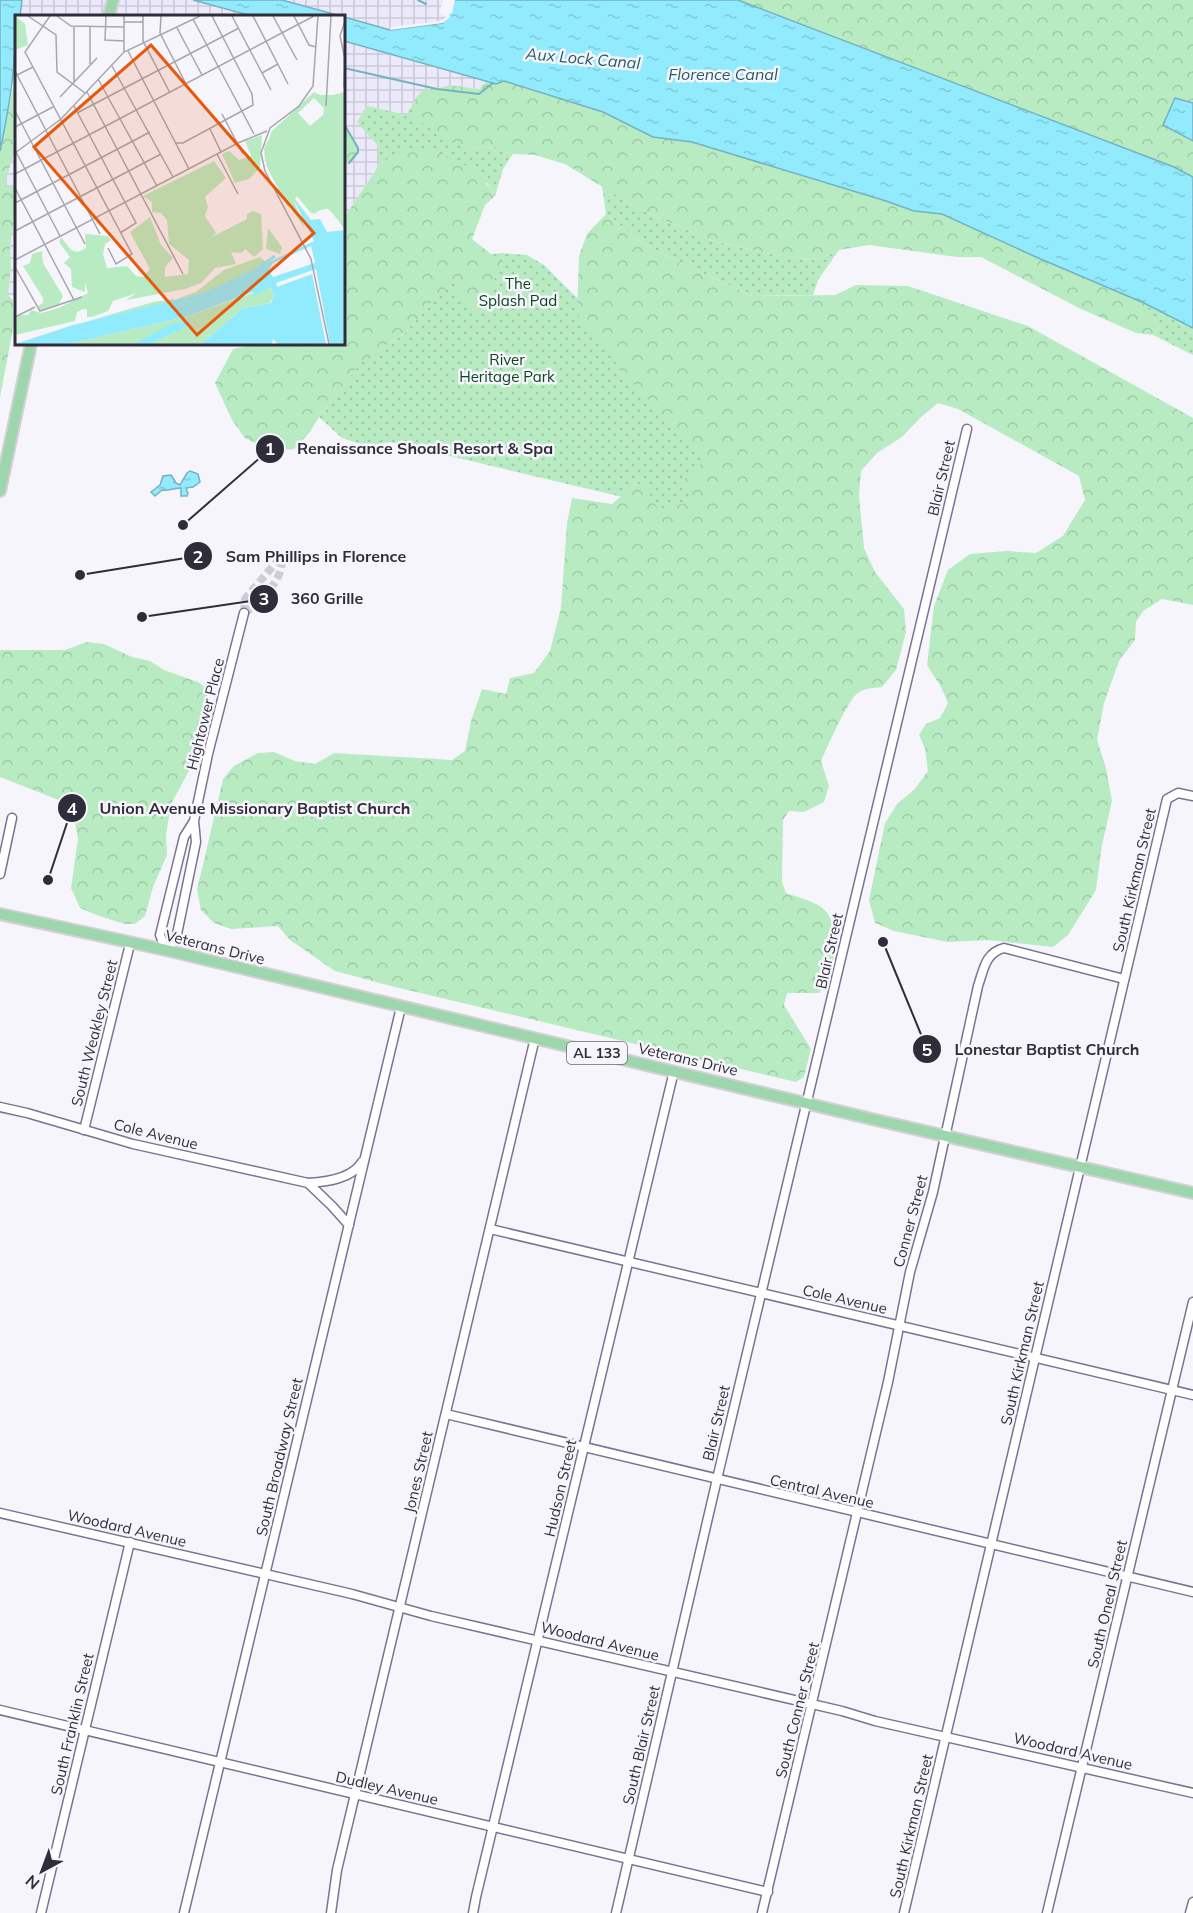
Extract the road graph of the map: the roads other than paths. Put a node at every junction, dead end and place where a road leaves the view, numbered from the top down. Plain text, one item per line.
1 (113, 0) edge
2 (109, 15) edge
3 (31, 345) edge
4 (967, 429) dead end
5 (0, 491) edge
6 (244, 613) tunnel mouth
7 (1193, 796) edge
8 (12, 818) dead end
9 (194, 821) junction
10 (0, 874) edge
11 (0, 914) edge
12 (130, 944) junction
13 (166, 950) junction
14 (1124, 979) junction
15 (401, 1007) junction
16 (536, 1038) junction
17 (674, 1071) junction
18 (807, 1103) junction
19 (0, 1107) edge
20 (84, 1130) junction
21 (946, 1135) junction
22 (366, 1153) junction
23 (1080, 1166) junction
24 (308, 1183) junction
25 (1193, 1193) edge
26 (349, 1225) junction
27 (490, 1229) junction
28 (628, 1262) junction
29 (761, 1293) junction
30 (1193, 1302) edge
31 (901, 1326) junction
32 (1035, 1357) junction
33 (1172, 1390) junction
34 (1193, 1395) edge
35 (446, 1414) junction
36 (584, 1447) junction
37 (717, 1479) junction
38 (857, 1512) junction
39 (0, 1513) edge
40 (130, 1542) junction
41 (991, 1544) junction
42 (265, 1574) junction
43 (1127, 1577) junction
44 (1193, 1592) edge
45 (400, 1608) junction
46 (537, 1640) junction
47 (672, 1672) junction
48 (811, 1705) junction
49 (0, 1710) edge
50 (85, 1730) junction
51 (946, 1736) junction
52 (220, 1762) junction
53 (1082, 1767) junction
54 (1193, 1793) edge
55 (355, 1794) junction
56 (492, 1827) junction
57 (629, 1859) junction
58 (768, 1892) junction
59 (1193, 1902) edge
60 (41, 1913) edge
61 (184, 1913) edge
62 (331, 1913) edge
63 (473, 1913) edge
64 (616, 1913) edge
65 (762, 1913) edge
66 (904, 1913) edge
67 (1047, 1913) edge
68 (1190, 1913) edge

1 - 2 main road
3 - 5 main road
4 - 18 street, Blair Street
6 - 9 street, Hightower Place
7 - 14 street, South Kirkman Street
8 - 10 street
9 - 13 street, Hightower Place
9 - 13 street, Hightower Place
11 - 12 main road, Veterans Drive / AL 133
12 - 13 main road, Veterans Drive / AL 133
12 - 20 street, South Weakley Street
13 - 15 main road, Veterans Drive / AL 133
14 - 21 street, Conner Street
14 - 23 street, South Kirkman Street
15 - 16 main road, Veterans Drive / AL 133
15 - 22 street, South Broadway Street
16 - 17 main road, Veterans Drive / AL 133
16 - 27 street, Jones Street
17 - 18 main road, Veterans Drive / AL 133
17 - 28 street, Hudson Street
18 - 21 main road, Veterans Drive / AL 133
18 - 29 street, Blair Street
19 - 20 street, Cole Avenue
20 - 24 street, Cole Avenue
21 - 23 main road, Veterans Drive / AL 133
21 - 31 street, Conner Street
22 - 24 street, Cole Avenue
22 - 26 street, South Broadway Street
23 - 25 main road, Veterans Drive / AL 133
23 - 32 street, South Kirkman Street
24 - 26 street
26 - 42 street, South Broadway Street
27 - 28 street, Cole Avenue
27 - 35 street, Jones Street
28 - 29 street, Cole Avenue
28 - 36 street, Hudson Street
29 - 31 street, Cole Avenue
29 - 37 street, Blair Street
30 - 33 street, South Oneal Street
31 - 32 street, Cole Avenue
31 - 38 street, Conner Street
32 - 33 street, Cole Avenue
32 - 41 street, South Kirkman Street
33 - 34 street, Cole Avenue
33 - 43 street, South Oneal Street
35 - 36 street, Central Avenue
35 - 45 street, Jones Street
36 - 37 street, Central Avenue
36 - 46 street, Hudson Street
37 - 38 street, Central Avenue
37 - 47 street, South Blair Street
38 - 41 street, Central Avenue
38 - 48 street, South Conner Street
39 - 40 street, Woodard Avenue
40 - 42 street, Woodard Avenue
40 - 50 street, South Franklin Street
41 - 43 street, Central Avenue
41 - 51 street, South Kirkman Street
42 - 45 street, Woodard Avenue
42 - 52 street, South Broadway Street
43 - 44 street, Central Avenue
43 - 53 street, South Oneal Street
45 - 46 street, Woodard Avenue
45 - 55 street, Jones Street
46 - 47 street, Woodard Avenue
46 - 56 street, Hudson Street
47 - 48 street, Woodard Avenue
47 - 57 street, South Blair Street
48 - 51 street, Woodard Avenue
48 - 58 street, South Conner Street
49 - 50 street, Dudley Avenue
50 - 52 street, Dudley Avenue
50 - 60 street, South Franklin Street
51 - 53 street, Woodard Avenue
51 - 66 street, South Kirkman Street
52 - 55 street, Dudley Avenue
52 - 61 street, South Broadway Street
53 - 54 street, Woodard Avenue
53 - 67 street, South Oneal Street
55 - 56 street, Dudley Avenue
55 - 62 street, Jones Street
56 - 57 street, Dudley Avenue
56 - 63 street, Hudson Street
57 - 58 street, Dudley Avenue
57 - 64 street, South Blair Street
58 - 65 street, South Conner Street
59 - 68 street

